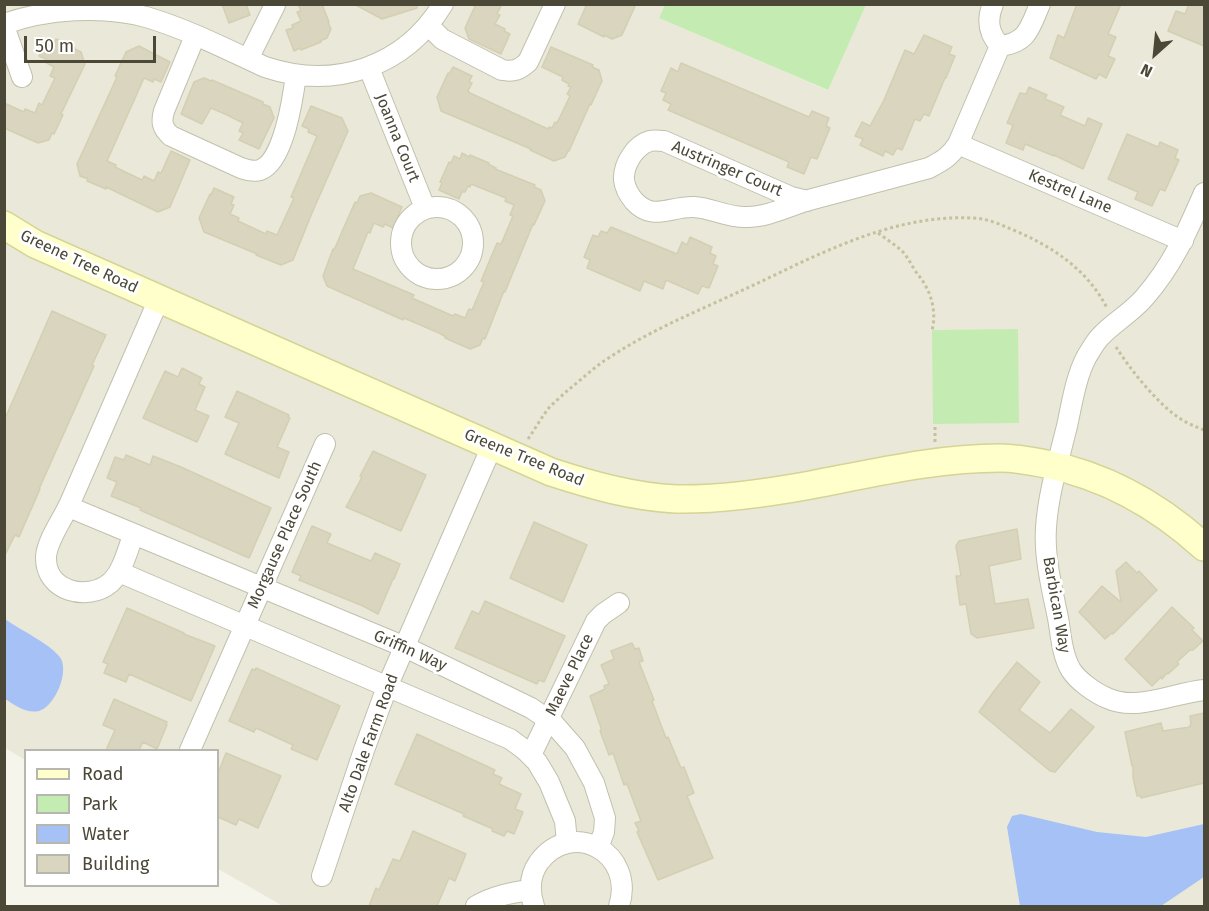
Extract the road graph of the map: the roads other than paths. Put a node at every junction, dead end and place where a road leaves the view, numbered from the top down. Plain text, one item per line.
1 (443, 4) edge
2 (555, 4) edge
3 (993, 4) edge
4 (1040, 4) edge
5 (275, 5) edge
6 (6, 20) edge
7 (428, 25) junction
8 (195, 36) junction
9 (1000, 46) junction
10 (248, 59) junction
11 (369, 68) junction
12 (296, 75) junction
13 (22, 77) dead end
14 (958, 144) junction
15 (1204, 192) edge
16 (807, 201) junction
17 (425, 208) dead end
18 (4, 225) edge
19 (1183, 241) junction
20 (159, 299) junction
21 (325, 444) dead end
22 (492, 446) junction
23 (1057, 466) junction
24 (69, 507) junction
25 (134, 534) junction
26 (1204, 547) edge
27 (119, 572) junction
28 (261, 588) junction
29 (619, 603) dead end
30 (245, 626) junction
31 (405, 647) junction
32 (387, 687) junction
33 (1204, 690) edge
34 (548, 720) junction
35 (190, 749) edge
36 (531, 755) junction
37 (567, 843) junction
38 (598, 848) junction
39 (322, 876) dead end
40 (532, 898) edge
41 (476, 906) edge
42 (619, 906) edge

1 - 7 street
2 - 7 street
3 - 9 street
4 - 9 street
5 - 10 street
6 - 8 street
6 - 13 street
7 - 11 street
8 - 10 street
8 - 12 street
9 - 14 street, Austringer Court
10 - 12 street
11 - 12 street
11 - 17 street, Joanna Court
14 - 16 street, Austringer Court
14 - 19 street, Kestrel Lane
15 - 19 street, Barbican Way
16 - 16 street, Austringer Court
18 - 20 street, Greene Tree Road
19 - 23 street, Barbican Way
20 - 22 street, Greene Tree Road
20 - 24 street
21 - 28 street, Morgause Place South
22 - 23 street, Greene Tree Road
22 - 31 street, Alto Dale Farm Road
23 - 26 street, Greene Tree Road
23 - 33 street, Barbican Way
24 - 25 street, Griffin Way
24 - 27 street
25 - 27 street
25 - 28 street, Griffin Way
27 - 30 street
28 - 30 street, Morgause Place South
28 - 31 street, Griffin Way
29 - 34 street, Maeve Place
30 - 32 street
30 - 35 street, Morgause Place South
31 - 32 street, Alto Dale Farm Road
31 - 34 street, Griffin Way
32 - 36 street
32 - 39 street, Alto Dale Farm Road
34 - 36 street, Maeve Place
34 - 38 street, Griffin Way
36 - 37 street
37 - 38 street
37 - 40 street
38 - 42 street
40 - 41 street

